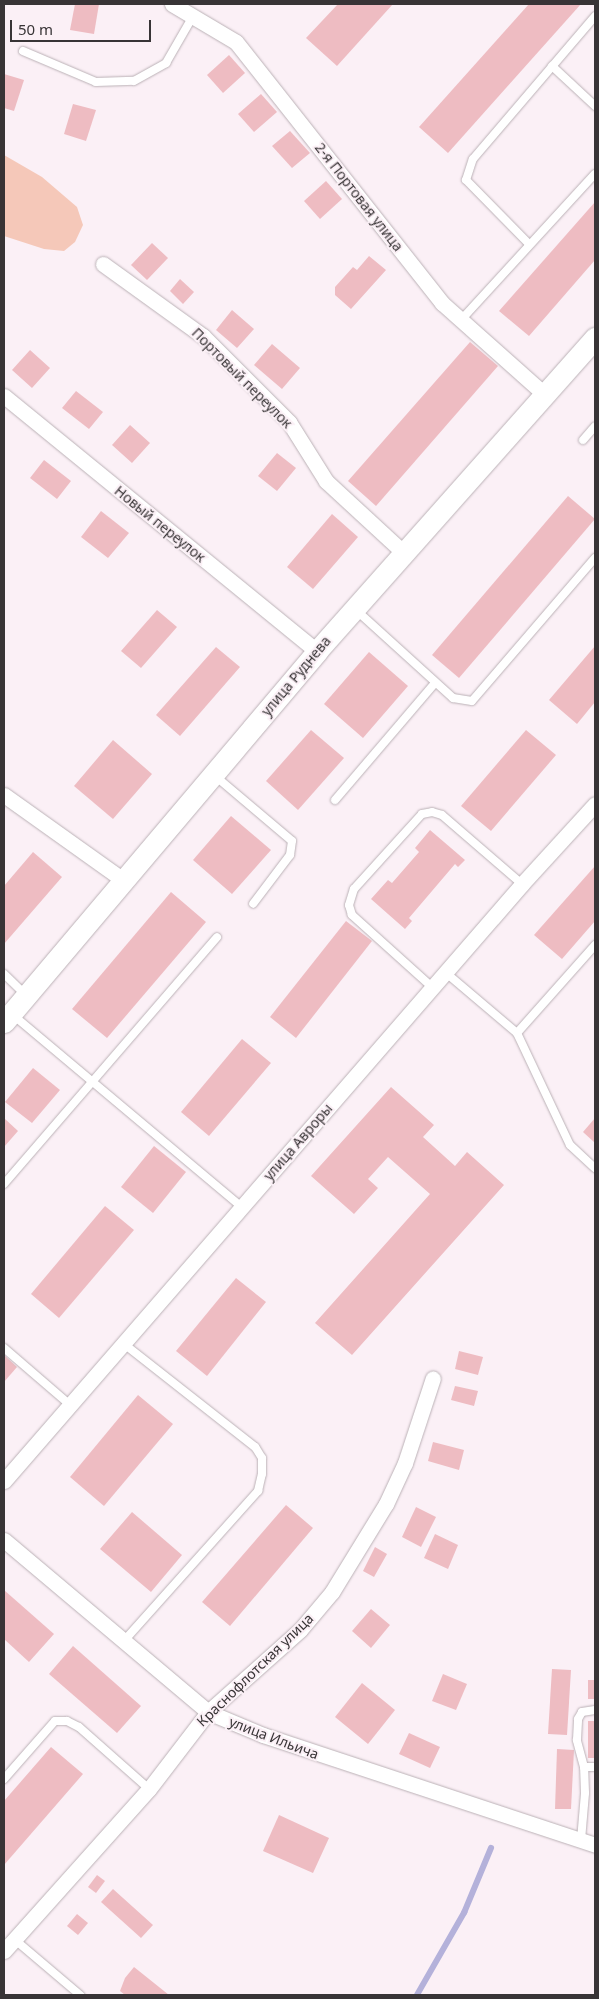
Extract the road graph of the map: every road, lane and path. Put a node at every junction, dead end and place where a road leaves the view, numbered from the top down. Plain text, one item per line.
1 (172, 4) edge
2 (194, 15) junction
3 (595, 16) edge
4 (23, 51) dead end
5 (552, 66) junction
6 (595, 106) edge
7 (595, 174) edge
8 (529, 244) junction
9 (103, 264) dead end
10 (461, 320) junction
11 (595, 338) edge
12 (544, 394) junction
13 (4, 396) edge
14 (595, 426) edge
15 (583, 440) dead end
16 (404, 553) junction
17 (595, 558) edge
18 (355, 608) junction
19 (317, 651) junction
20 (435, 682) junction
21 (213, 774) junction
22 (4, 795) edge
23 (335, 800) dead end
24 (595, 804) edge
25 (123, 880) junction
26 (522, 884) junction
27 (253, 904) dead end
28 (217, 937) dead end
29 (595, 945) edge
30 (445, 972) junction
31 (4, 974) edge
32 (432, 987) junction
33 (26, 995) junction
34 (7, 1018) edge
35 (517, 1033) junction
36 (94, 1080) junction
37 (595, 1168) edge
38 (4, 1184) edge
39 (242, 1207) junction
40 (123, 1343) junction
41 (4, 1348) edge
42 (432, 1378) dead end
43 (68, 1404) junction
44 (4, 1481) edge
45 (4, 1540) edge
46 (123, 1642) junction
47 (595, 1710) edge
48 (208, 1712) junction
49 (584, 1767) junction
50 (595, 1767) edge
51 (4, 1779) edge
52 (148, 1789) junction
53 (588, 1842) edge
54 (14, 1939) junction
55 (4, 1951) edge
56 (80, 1995) edge

1 - 2 street, 2-я Портовая улица
2 - 4 lane
2 - 10 street, 2-я Портовая улица
3 - 5 lane
5 - 6 lane
5 - 8 lane
7 - 8 lane
8 - 10 lane
9 - 16 street, Портовый переулок
10 - 12 street, 2-я Портовая улица
11 - 12 main road, улица Руднева
12 - 16 main road, улица Руднева
13 - 19 street, Новый переулок
14 - 15 lane
16 - 18 main road, улица Руднева
17 - 20 lane
18 - 19 main road, улица Руднева
18 - 20 lane
19 - 21 main road, улица Руднева
20 - 23 lane
21 - 25 main road, улица Руднева
21 - 27 lane
22 - 25 street
24 - 26 street, улица Авроры
25 - 33 main road, улица Руднева
26 - 30 street, улица Авроры
26 - 32 lane
28 - 36 lane
29 - 35 lane
30 - 32 street, улица Авроры
30 - 35 lane
31 - 33 lane
32 - 39 street, улица Авроры
33 - 34 main road, улица Руднева
34 - 36 lane
35 - 37 lane
36 - 38 lane
36 - 39 lane
39 - 40 street, улица Авроры
40 - 43 street, улица Авроры
40 - 46 lane
41 - 43 lane
42 - 48 street, Краснофлотская улица
43 - 44 street, улица Авроры
45 - 46 street, улица Ильича
46 - 48 street, улица Ильича
47 - 49 lane
48 - 52 street, Краснофлотская улица
48 - 53 street, улица Ильича
49 - 50 lane
49 - 53 lane
51 - 52 lane
52 - 54 street, Краснофлотская улица
54 - 55 street, Краснофлотская улица
54 - 56 lane

